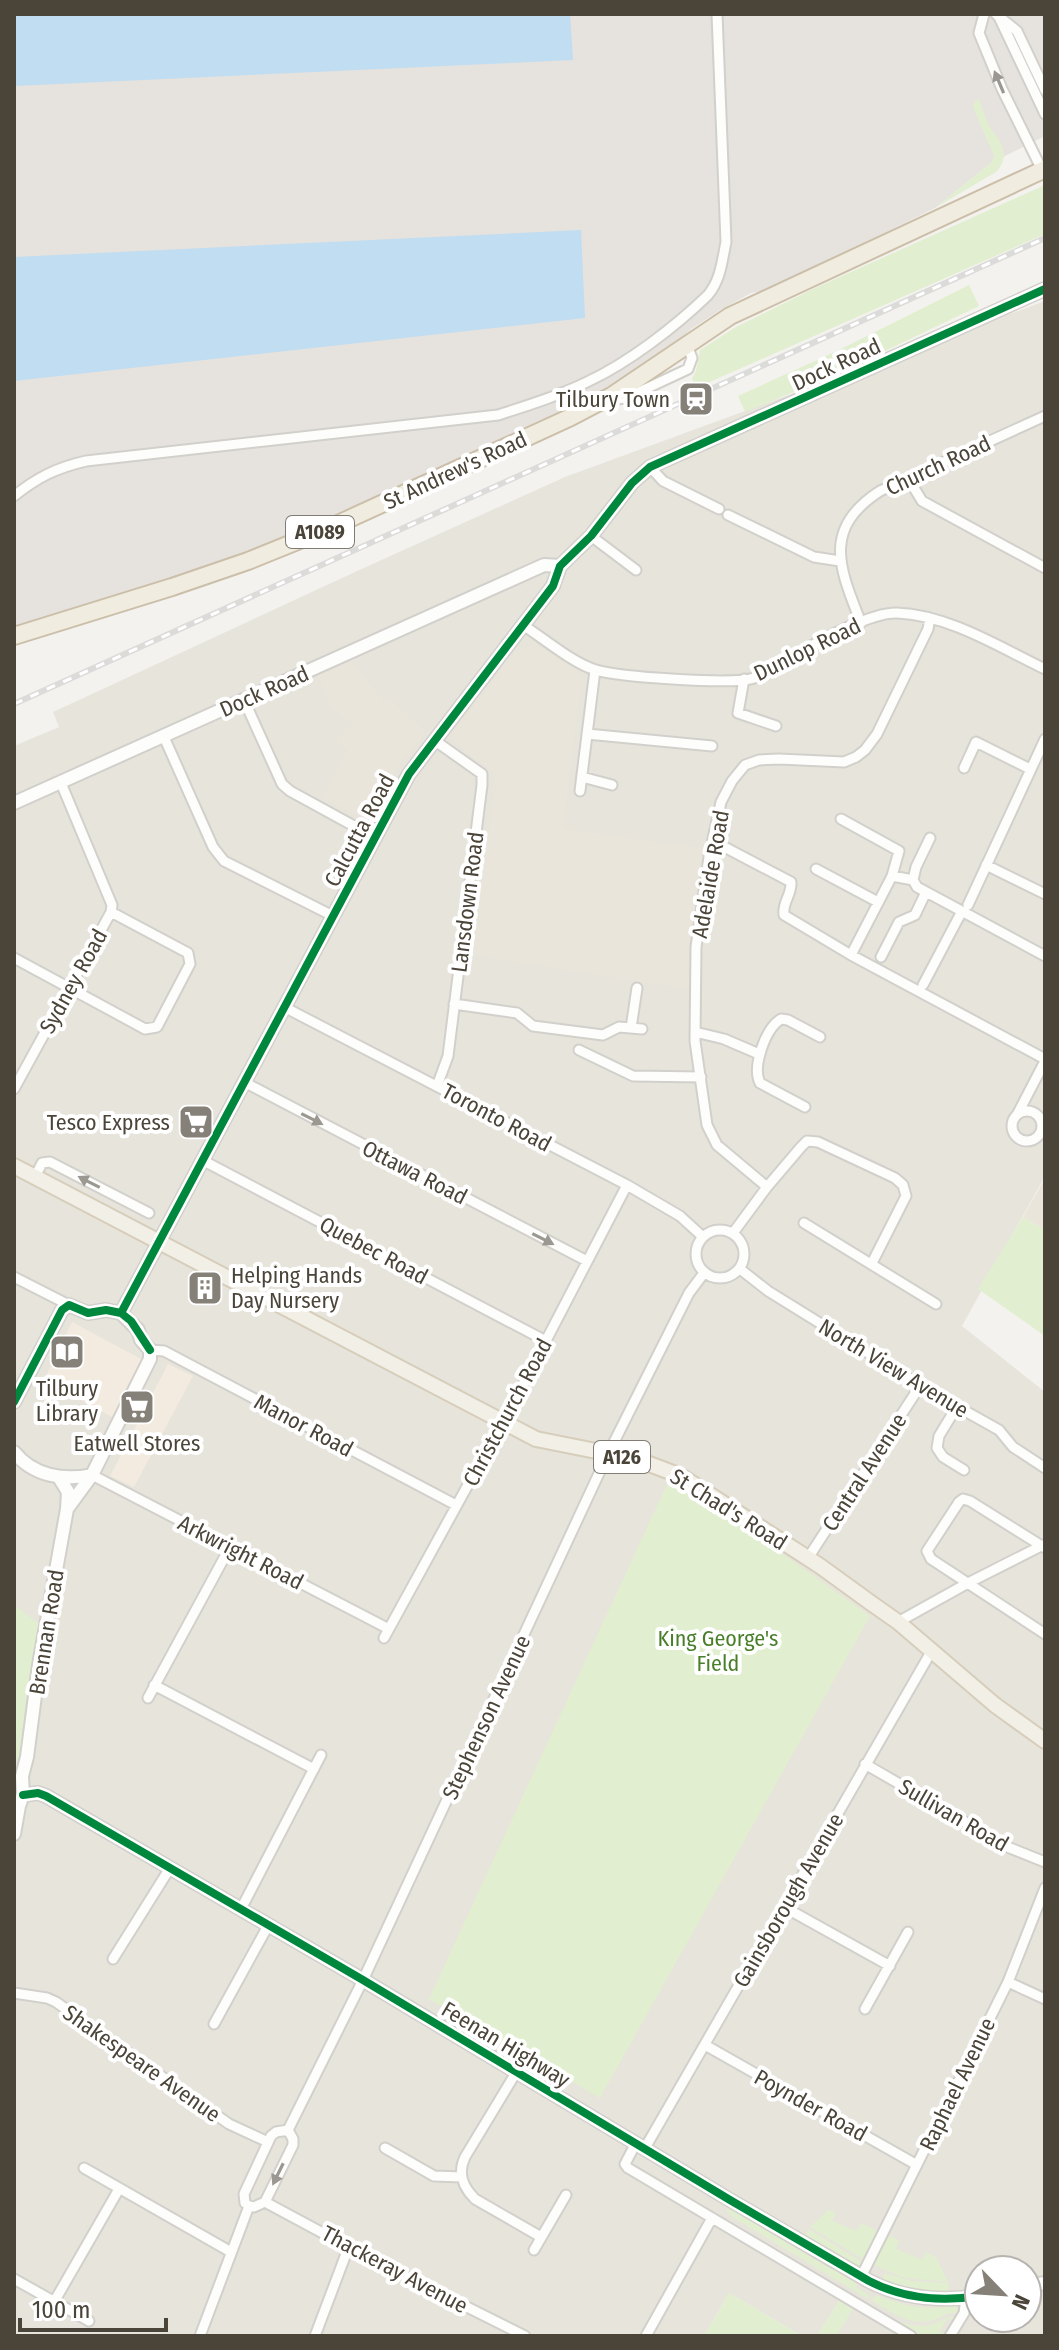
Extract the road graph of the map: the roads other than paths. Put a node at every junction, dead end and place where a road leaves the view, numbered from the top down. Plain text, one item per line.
1 (717, 14) edge
2 (984, 14) edge
3 (998, 15) edge
4 (1045, 90) edge
5 (1045, 114) edge
6 (1043, 170) edge
7 (1045, 289) edge
8 (1045, 416) edge
9 (647, 470) junction
10 (908, 478) junction
11 (14, 496) edge
12 (591, 536) junction
13 (840, 561) junction
14 (560, 566) junction
15 (1045, 568) edge
16 (636, 570) dead end
17 (930, 618) junction
18 (861, 623) junction
19 (523, 625) junction
20 (14, 636) edge
21 (1045, 669) edge
22 (595, 670) junction
23 (744, 679) junction
24 (244, 700) junction
25 (776, 726) dead end
26 (587, 734) junction
27 (164, 737) junction
28 (1045, 739) edge
29 (434, 740) junction
30 (712, 746) dead end
31 (964, 768) dead end
32 (1030, 769) junction
33 (582, 777) junction
34 (61, 783) junction
35 (612, 785) dead end
36 (580, 791) dead end
37 (14, 803) edge
38 (841, 819) dead end
39 (374, 837) junction
40 (930, 838) dead end
41 (713, 841) junction
42 (986, 865) junction
43 (816, 869) dead end
44 (892, 876) junction
45 (913, 880) junction
46 (926, 892) junction
47 (1045, 894) edge
48 (878, 902) junction
49 (965, 908) junction
50 (111, 912) junction
51 (333, 916) junction
52 (851, 955) junction
53 (1045, 956) edge
54 (881, 957) dead end
55 (14, 958) edge
56 (923, 985) dead end
57 (69, 987) junction
58 (637, 988) dead end
59 (454, 1004) junction
60 (284, 1007) junction
61 (695, 1032) junction
62 (820, 1037) dead end
63 (579, 1050) dead end
64 (759, 1054) junction
65 (1045, 1060) edge
66 (701, 1077) junction
67 (244, 1082) junction
68 (437, 1086) junction
69 (14, 1089) edge
70 (805, 1107) dead end
71 (1017, 1115) dead end
72 (202, 1160) junction
73 (14, 1166) edge
74 (35, 1177) junction
75 (627, 1185) junction
76 (767, 1187) junction
77 (149, 1213) dead end
78 (804, 1223) dead end
79 (733, 1233) junction
80 (703, 1237) junction
81 (159, 1242) junction
82 (587, 1261) junction
83 (872, 1263) junction
84 (740, 1269) junction
85 (704, 1273) junction
86 (14, 1277) edge
87 (936, 1304) dead end
88 (69, 1305) junction
89 (121, 1313) junction
90 (546, 1341) junction
91 (150, 1350) junction
92 (920, 1386) junction
93 (14, 1402) edge
94 (956, 1408) junction
95 (502, 1422) junction
96 (608, 1454) junction
97 (16, 1457) edge
98 (1045, 1468) edge
99 (964, 1470) dead end
100 (92, 1475) junction
101 (60, 1479) junction
102 (456, 1505) junction
103 (67, 1509) junction
104 (1044, 1546) edge
105 (230, 1547) junction
106 (808, 1558) junction
107 (968, 1583) junction
108 (898, 1622) junction
109 (387, 1633) joint
110 (1045, 1634) edge
111 (931, 1652) junction
112 (154, 1685) junction
113 (148, 1698) dead end
114 (1045, 1741) edge
115 (321, 1755) dead end
116 (865, 1764) junction
117 (314, 1769) junction
118 (18, 1776) edge
119 (23, 1795) junction
120 (14, 1834) edge
121 (1045, 1862) edge
122 (170, 1868) junction
123 (1045, 1888) edge
124 (784, 1907) junction
125 (241, 1909) junction
126 (269, 1924) junction
127 (908, 1932) dead end
128 (113, 1959) dead end
129 (890, 1966) junction
130 (363, 1980) junction
131 (1008, 1982) junction
132 (14, 1993) edge
133 (1045, 1999) edge
134 (865, 2009) dead end
135 (214, 2024) dead end
136 (705, 2045) junction
137 (517, 2071) junction
138 (288, 2130) junction
139 (268, 2142) junction
140 (641, 2146) junction
141 (385, 2148) dead end
142 (917, 2165) junction
143 (84, 2168) dead end
144 (462, 2177) junction
145 (119, 2189) junction
146 (566, 2195) dead end
147 (265, 2202) junction
148 (249, 2206) junction
149 (712, 2218) junction
150 (541, 2237) junction
151 (349, 2246) junction
152 (534, 2250) dead end
153 (231, 2252) junction
154 (861, 2277) junction
155 (14, 2279) edge
156 (963, 2298) edge
157 (54, 2302) junction
158 (963, 2315) edge
159 (89, 2321) dead end
160 (502, 2324) junction
161 (200, 2336) edge
162 (315, 2336) edge
163 (496, 2336) edge
164 (525, 2336) edge
165 (646, 2336) edge
166 (911, 2336) edge
167 (950, 2336) edge

1 - 11 street
6 -> 2 street
3 - 4 street
3 - 5 street
6 - 20 highway, St Andrew's Road / A1089
7 - 9 street, Dock Road
8 - 10 street, Church Road
9 - 12 street, Calcutta Road
9 - 13 street
10 - 13 street, Church Road
10 - 15 street
12 - 14 street, Calcutta Road
12 - 16 street
13 - 18 street
14 - 19 street, Calcutta Road
14 - 24 street, Dock Road
17 - 18 street, Dunlop Road
17 - 21 street, Dunlop Road
17 - 41 street, Adelaide Road
18 - 23 street, Dunlop Road
19 - 22 street, Dunlop Road
19 - 29 street, Calcutta Road
22 - 23 street, Dunlop Road
22 - 26 street
23 - 25 street
24 - 27 street, Dock Road
24 - 39 street
26 - 30 street
26 - 33 street
27 - 34 street, Dock Road
27 - 51 street
28 - 32 street
29 - 39 street, Calcutta Road
29 - 59 street, Lansdown Road
31 - 32 street
32 - 42 street
33 - 35 street
33 - 36 street
34 - 37 street, Dock Road
34 - 50 street, Sydney Road
38 - 44 street
39 - 51 street, Calcutta Road
40 - 45 street
41 - 52 street
41 - 61 street, Adelaide Road
42 - 47 street
42 - 49 street
43 - 48 street
44 - 45 street
44 - 48 street
45 - 46 street
46 - 49 street
46 - 54 street
48 - 52 street
49 - 53 street
49 - 56 street
50 - 57 street, Sydney Road
50 - 57 street
51 - 60 street, Calcutta Road
52 - 65 street
55 - 57 street
57 - 69 street, Sydney Road
58 - 59 street
59 - 68 street, Lansdown Road
60 - 67 street, Calcutta Road
60 - 68 street, Toronto Road
61 - 64 street
61 - 66 street, Adelaide Road
62 - 64 street
63 - 66 street
64 - 70 street
65 - 71 street
66 - 76 street, Adelaide Road
67 - 72 street, Calcutta Road
67 -> 82 street, Ottawa Road
68 - 75 street, Toronto Road
72 - 81 street, Calcutta Road
72 - 90 street, Quebec Road
73 - 74 main road, A126
77 -> 74 street
74 - 81 main road, A126
75 - 80 street, Toronto Road
75 - 82 street, Christchurch Road
76 - 79 street
76 - 83 street
78 - 83 street
79 - 80 street
79 - 84 street
80 - 85 street
81 - 89 street
81 - 95 main road, St Chad's Road / A126
82 - 90 street, Christchurch Road
83 - 87 street
84 - 85 street
84 - 92 street, North View Avenue
85 - 96 street, Stephenson Avenue
86 - 88 street
88 - 89 street
88 - 93 street
89 - 91 street
90 - 95 street, Christchurch Road
91 - 100 street
91 - 102 street, Manor Road
92 - 94 street, North View Avenue
92 - 106 street, Central Avenue
94 - 98 street, North View Avenue
94 - 99 street
95 - 96 main road, St Chad's Road / A126
95 - 102 street, Christchurch Road
96 - 106 main road, St Chad's Road / A126
96 - 130 street, Stephenson Avenue
97 - 101 street
100 - 101 street
100 - 103 street
100 - 105 street, Arkwright Road
101 - 103 street, Brennan Road
102 - 109 street, Christchurch Road
103 - 118 street, Brennan Road
104 - 107 street
104 - 107 street
105 - 109 street, Arkwright Road
105 - 112 street
106 - 108 main road, St Chad's Road / A126
107 - 108 street
107 - 110 street
108 - 111 main road, St Chad's Road / A126
111 - 114 main road, St Chad's Road / A126
111 - 116 street, Gainsborough Avenue
112 - 113 street
112 - 117 street
115 - 117 street
116 - 121 street, Sullivan Road
116 - 124 street, Gainsborough Avenue
117 - 125 street
118 - 119 street, Brennan Road
119 - 120 street, Brennan Road
119 - 122 street, Feenan Highway
122 - 125 street, Feenan Highway
122 - 128 street
123 - 131 street, Raphael Avenue
124 - 129 street
124 - 136 street, Gainsborough Avenue
125 - 126 street, Feenan Highway
126 - 130 street, Feenan Highway
126 - 135 street
127 - 129 street
129 - 134 street
130 - 137 street, Feenan Highway
130 - 138 street, Stephenson Avenue
131 - 133 street
131 - 142 street, Raphael Avenue
132 - 139 street, Shakespeare Avenue
136 - 140 street, Gainsborough Avenue
136 - 142 street, Poynder Road
137 - 140 street, Feenan Highway
137 - 144 street
138 - 139 street
138 -> 147 street
139 - 148 street
140 - 149 street
140 - 154 street, Feenan Highway
141 - 144 street
142 - 154 street, Raphael Avenue
143 - 145 street
144 - 150 street
145 - 153 street
145 - 157 street
146 - 150 street
147 - 148 street
147 - 151 street, Thackeray Avenue
148 - 153 street
149 - 165 street
149 - 166 street
150 - 152 street
151 - 160 street, Thackeray Avenue
151 - 162 street
153 - 161 street
154 - 156 street, Feenan Highway
155 - 157 street
157 - 159 street
158 - 167 street, Feenan Highway
160 - 163 street
160 - 164 street, Thackeray Avenue

